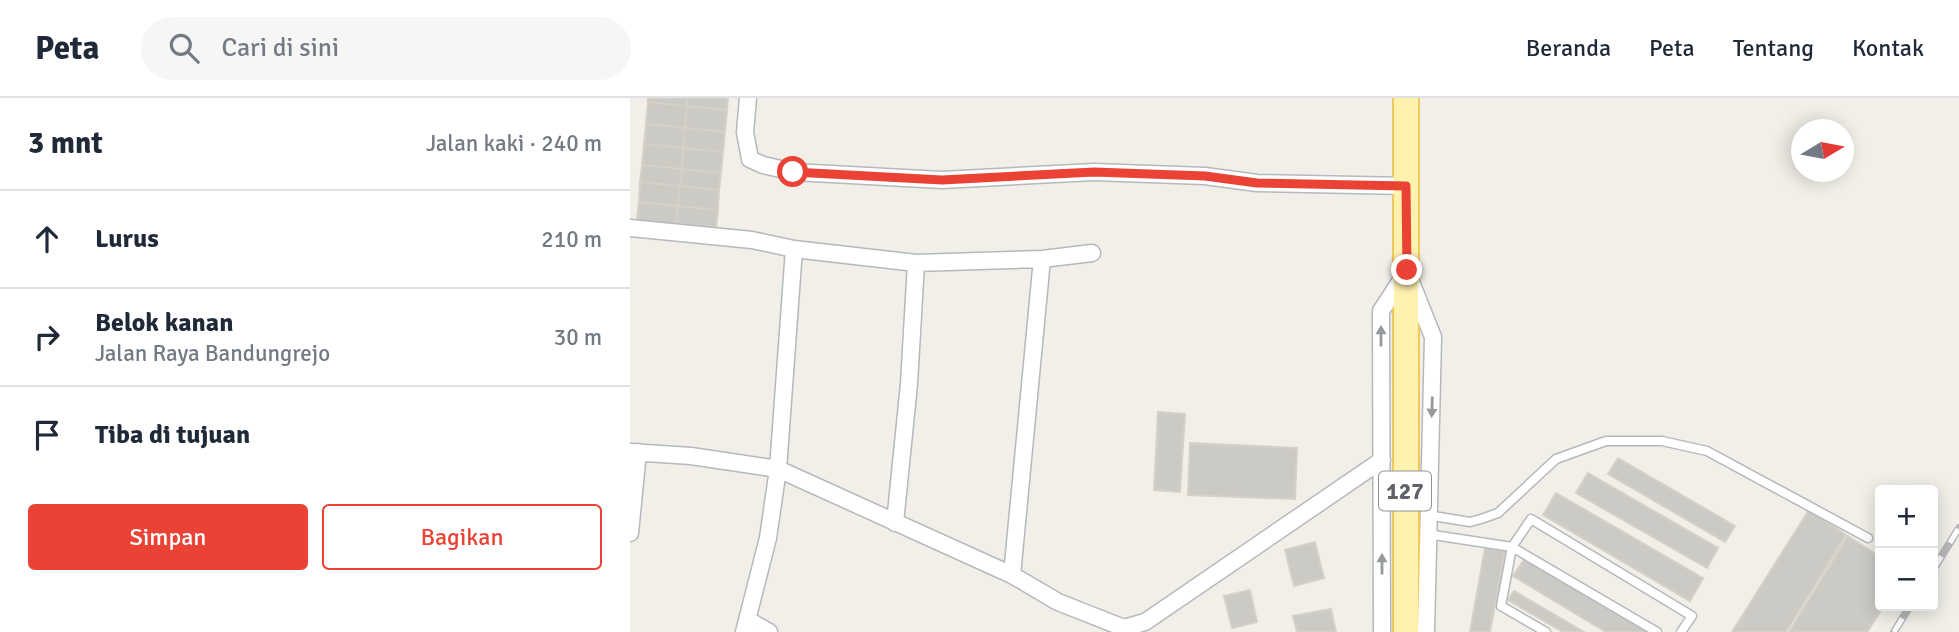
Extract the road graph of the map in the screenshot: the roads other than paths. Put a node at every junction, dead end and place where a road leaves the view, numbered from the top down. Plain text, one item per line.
1 (748, 98) edge
2 (1406, 98) edge
3 (1406, 186) junction
4 (630, 228) edge
5 (794, 249) junction
6 (1092, 253) dead end
7 (1042, 259) junction
8 (916, 263) junction
9 (1407, 270) junction
10 (634, 452) edge
11 (1382, 460) junction
12 (778, 469) junction
13 (1427, 515) junction
14 (895, 523) junction
15 (630, 533) edge
16 (1427, 534) junction
17 (1868, 538) dead end
18 (1512, 547) junction
19 (1012, 575) junction
20 (746, 626) edge
21 (1138, 629) edge
22 (769, 632) edge
23 (1382, 632) edge
24 (1406, 632) edge
25 (1426, 632) edge
26 (1546, 632) edge
27 (1657, 632) edge
28 (1681, 632) edge

1 - 3 street
2 - 3 main road, 127
3 - 9 main road, 127
4 - 5 street
5 - 8 street
5 - 12 street
6 - 7 street
7 - 8 street
7 - 19 street
8 - 14 street
11 -> 9 street
9 -> 13 street
9 - 24 main road, 127
10 - 12 street
10 - 15 street
11 - 21 street
23 -> 11 street
12 - 14 street
12 - 20 street
13 - 16 street
13 - 17 lane
14 - 19 street
16 - 18 lane
16 - 25 street
18 - 26 lane
18 - 27 lane
18 - 28 lane
19 - 21 street
20 - 22 street

